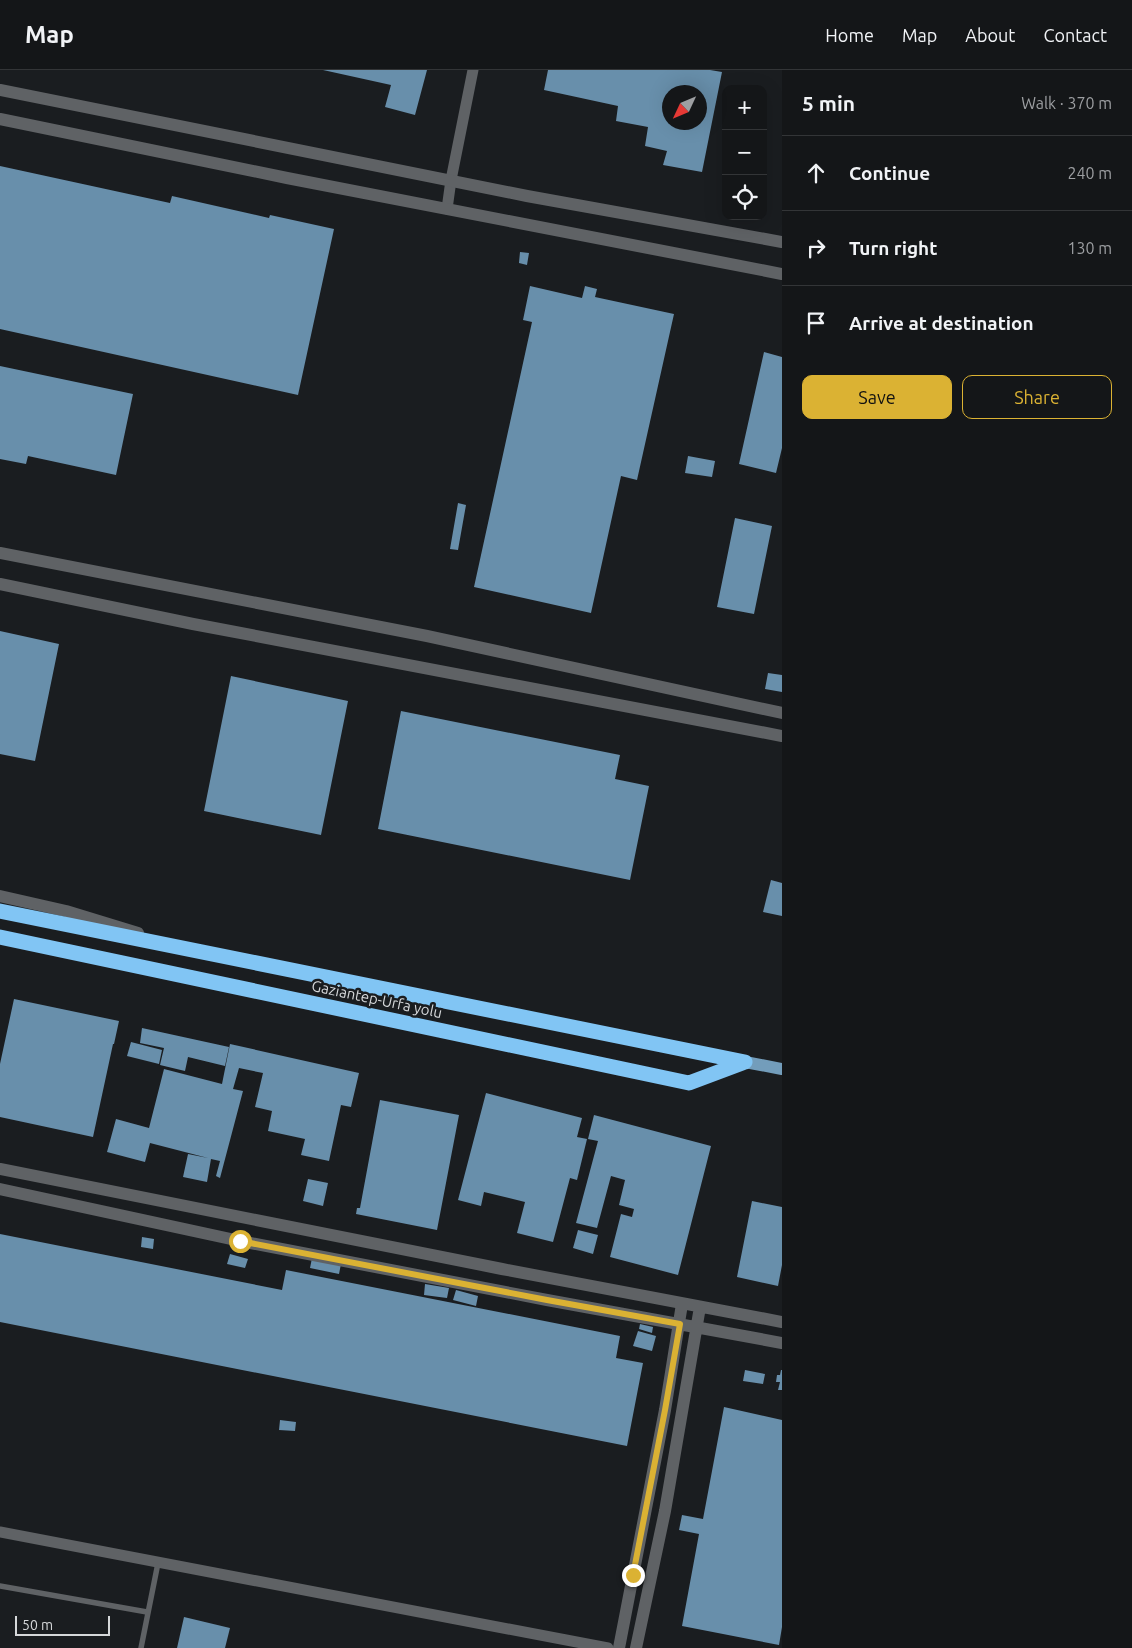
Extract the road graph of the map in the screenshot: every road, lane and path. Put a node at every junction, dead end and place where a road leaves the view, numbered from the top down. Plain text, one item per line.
1 (473, 70) edge
2 (0, 90) edge
3 (0, 120) edge
4 (451, 180) junction
5 (448, 209) junction
6 (782, 242) edge
7 (782, 274) edge
8 (0, 553) edge
9 (0, 584) edge
10 (782, 713) edge
11 (782, 736) edge
12 (0, 896) edge
13 (0, 911) edge
14 (0, 939) edge
15 (193, 950) junction
16 (745, 1062) junction
17 (782, 1069) edge
18 (0, 1169) edge
19 (0, 1189) edge
20 (682, 1304) junction
21 (700, 1306) junction
22 (782, 1322) edge
23 (680, 1324) junction
24 (697, 1326) junction
25 (782, 1343) edge
26 (0, 1532) edge
27 (158, 1563) junction
28 (0, 1586) edge
29 (147, 1612) junction
30 (567, 1644) edge
31 (141, 1648) edge
32 (608, 1648) edge
33 (619, 1648) edge
34 (636, 1648) edge

1 - 4 street
2 - 4 street
3 - 5 street
4 - 5 street
4 - 6 street
5 - 7 street
8 - 10 street
9 - 11 street
12 - 15 street
13 - 15 highway, Gaziantep-Urfa yolu
14 - 16 highway, Gaziantep-Urfa yolu
15 - 16 highway, Gaziantep-Urfa yolu
16 - 17 main road, Gaziantep-Urfa yolu
18 - 20 street
19 - 23 street
20 - 21 street
20 - 23 street
21 - 22 street
21 - 24 street
23 - 24 street
23 - 33 street
24 - 25 street
24 - 34 street
26 - 27 street
27 - 29 lane
27 - 30 street
28 - 29 lane
29 - 31 lane
30 - 32 street

